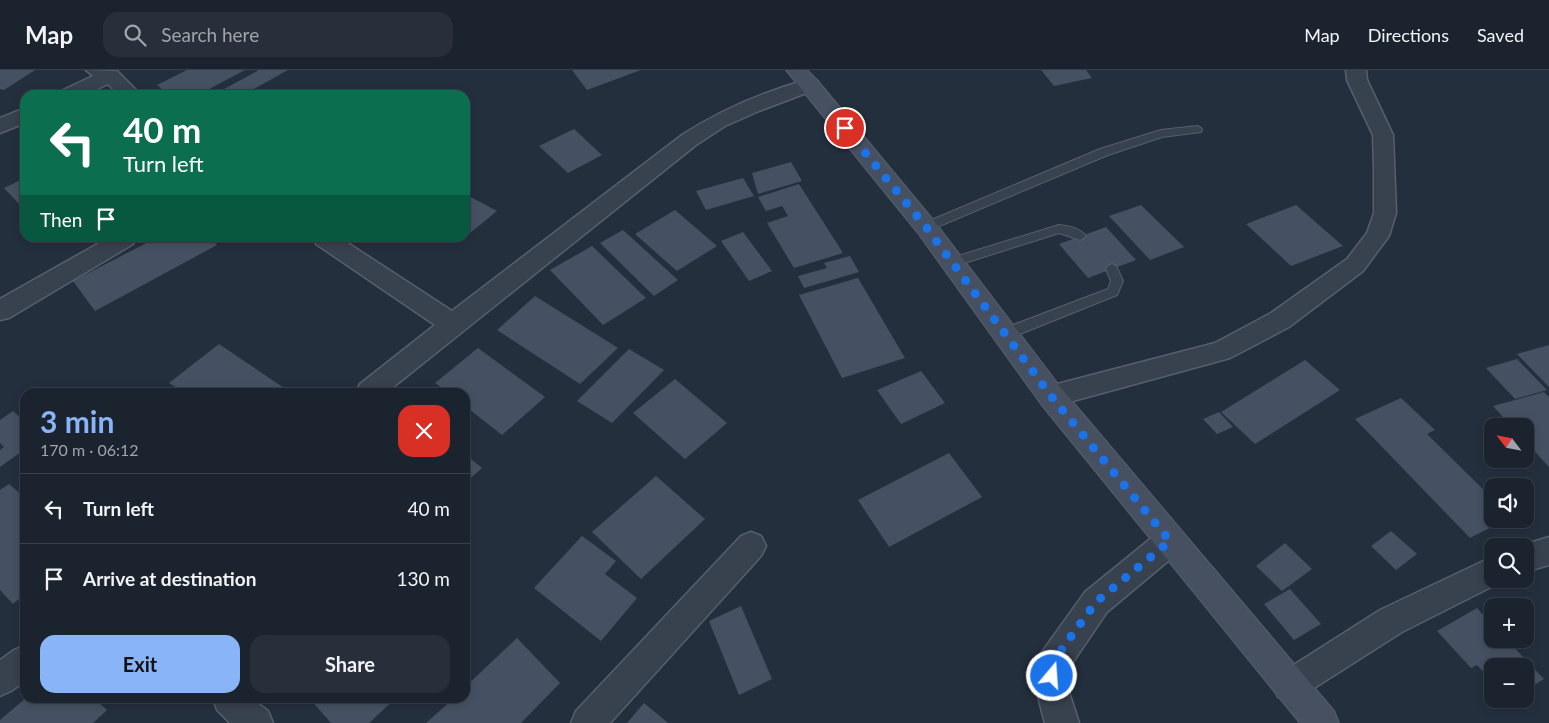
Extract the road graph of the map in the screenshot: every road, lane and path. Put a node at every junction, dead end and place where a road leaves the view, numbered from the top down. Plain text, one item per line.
1 (103, 72) edge
2 (1353, 73) edge
3 (803, 77) edge
4 (76, 90) edge
5 (125, 90) edge
6 (20, 117) edge
7 (0, 126) edge
8 (1197, 130) dead end
9 (926, 227) junction
10 (1080, 236) dead end
11 (118, 242) edge
12 (330, 242) edge
13 (952, 262) junction
14 (1112, 269) dead end
15 (0, 311) edge
16 (453, 324) junction
17 (1005, 334) junction
18 (374, 388) edge
19 (1051, 396) junction
20 (1170, 541) junction
21 (751, 546) dead end
22 (1549, 551) edge
23 (1534, 555) edge
24 (1484, 575) edge
25 (20, 665) edge
26 (0, 680) edge
27 (1289, 686) junction
28 (234, 703) edge
29 (256, 723) edge
30 (588, 723) edge
31 (1062, 723) edge
32 (1322, 723) edge

1 - 4 street
1 - 5 street
2 - 19 street
3 - 9 main road
3 - 16 street
6 - 7 street
8 - 9 lane
9 - 13 main road
10 - 13 lane
11 - 15 street
12 - 16 street
13 - 17 main road
14 - 17 lane
16 - 18 street
17 - 19 main road
19 - 20 main road
20 - 27 main road
20 - 31 street
21 - 30 street
22 - 23 street
24 - 27 street
25 - 26 street
27 - 32 main road
28 - 29 street

